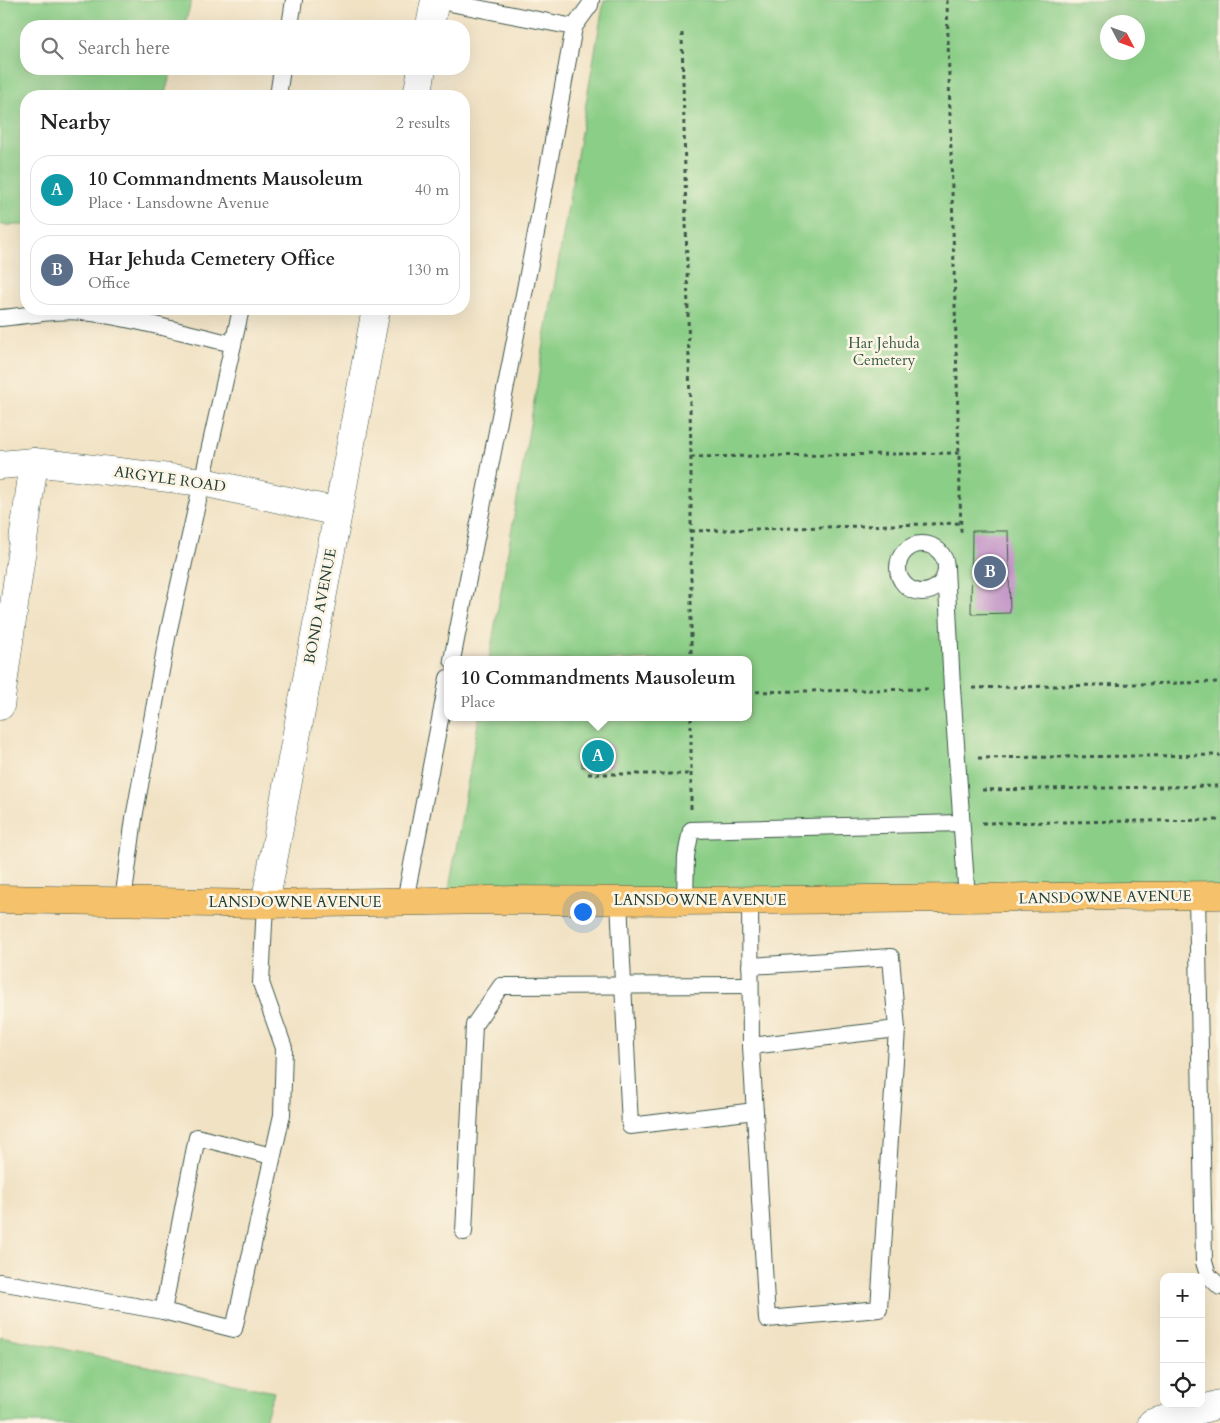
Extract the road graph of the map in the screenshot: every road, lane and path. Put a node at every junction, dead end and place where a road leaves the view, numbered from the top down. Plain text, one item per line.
1 (294, 0) edge
2 (435, 0) edge
3 (591, 0) edge
4 (947, 0) edge
5 (291, 20) edge
6 (431, 20) edge
7 (574, 27) junction
8 (682, 33) dead end
9 (281, 75) edge
10 (421, 75) edge
11 (279, 90) edge
12 (418, 90) edge
13 (24, 315) edge
14 (100, 315) edge
15 (240, 315) edge
16 (375, 315) edge
17 (0, 318) edge
18 (233, 344) junction
19 (959, 452) junction
20 (691, 457) junction
21 (34, 462) junction
22 (0, 465) edge
23 (203, 482) junction
24 (338, 512) junction
25 (961, 524) junction
26 (691, 531) junction
27 (961, 532) dead end
28 (946, 568) dead end
29 (453, 656) edge
30 (691, 656) edge
31 (1220, 682) edge
32 (952, 688) junction
33 (752, 692) edge
34 (444, 699) edge
35 (0, 706) edge
36 (691, 721) edge
37 (1220, 755) edge
38 (957, 758) junction
39 (588, 774) dead end
40 (691, 774) junction
41 (1220, 786) edge
42 (959, 790) junction
43 (1220, 820) edge
44 (961, 823) junction
45 (691, 830) junction
46 (1208, 895) edge
47 (0, 899) edge
48 (967, 899) junction
49 (750, 900) junction
50 (123, 901) junction
51 (620, 901) junction
52 (685, 901) junction
53 (405, 902) junction
54 (265, 904) junction
55 (750, 966) junction
56 (623, 984) junction
57 (750, 985) junction
58 (897, 1029) junction
59 (751, 1046) junction
60 (755, 1111) junction
61 (272, 1156) junction
62 (464, 1232) dead end
63 (0, 1282) edge
64 (1220, 1287) edge
65 (163, 1311) junction
66 (1220, 1404) edge
67 (1152, 1423) edge

1 - 5 lane
2 - 6 street
2 - 7 lane
3 - 7 lane
4 - 19 path
7 - 29 lane
8 - 20 path
9 - 11 lane
10 - 12 street
13 - 17 lane
14 - 18 lane
15 - 18 lane
16 - 24 street, BOND AVENUE
18 - 23 lane
19 - 20 path
19 - 25 path
20 - 26 path
21 - 22 street, ARGYLE ROAD
21 - 23 street, ARGYLE ROAD
21 - 35 street
23 - 24 street, ARGYLE ROAD
23 - 50 lane
24 - 54 street, BOND AVENUE
25 - 26 path
25 - 27 path
26 - 30 path
28 - 32 lane
31 - 32 path
32 - 33 path
32 - 38 lane
34 - 53 lane
36 - 40 path
37 - 38 path
38 - 42 lane
39 - 40 path
40 - 45 path
41 - 42 path
42 - 44 lane
43 - 44 path
44 - 45 lane
44 - 48 lane
45 - 52 lane
46 - 48 main road, LANSDOWNE AVENUE
46 - 64 lane
47 - 50 main road, LANSDOWNE AVENUE
48 - 49 main road, LANSDOWNE AVENUE
49 - 52 main road, LANSDOWNE AVENUE
49 - 55 lane
50 - 54 main road, LANSDOWNE AVENUE
51 - 52 main road, LANSDOWNE AVENUE
51 - 53 main road, LANSDOWNE AVENUE
51 - 56 lane
53 - 54 main road, LANSDOWNE AVENUE
54 - 61 lane
55 - 57 lane
55 - 58 lane
56 - 57 lane
56 - 60 lane
56 - 62 lane
57 - 59 lane
58 - 59 lane
58 - 60 lane
59 - 60 lane
61 - 65 lane
61 - 65 lane
63 - 65 lane
66 - 67 street

